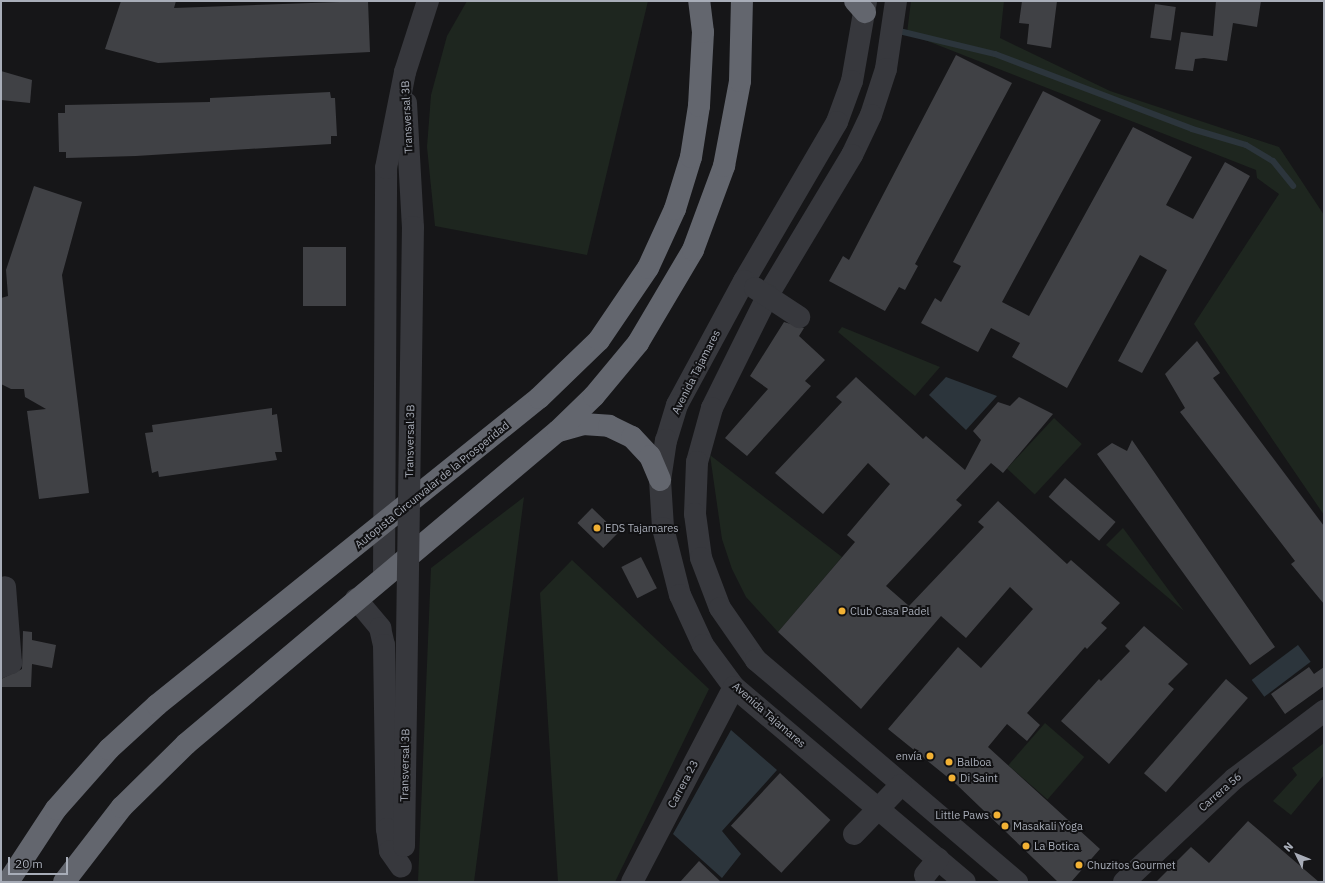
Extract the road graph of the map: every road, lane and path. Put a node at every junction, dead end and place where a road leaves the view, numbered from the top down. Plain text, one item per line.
1 (428, 1) edge
2 (700, 1) edge
3 (742, 1) edge
4 (896, 1) edge
5 (862, 4) edge
6 (894, 29) junction
7 (405, 72) junction
8 (744, 281) junction
9 (768, 295) junction
10 (799, 317) dead end
11 (558, 431) junction
12 (660, 480) junction
13 (384, 525) junction
14 (384, 576) junction
15 (5, 587) dead end
16 (356, 599) junction
17 (6, 665) edge
18 (734, 687) junction
19 (1324, 711) edge
20 (901, 785) junction
21 (878, 808) junction
22 (854, 834) dead end
23 (400, 875) edge
24 (8, 882) edge
25 (64, 882) edge
26 (632, 882) edge
27 (965, 882) edge
28 (1017, 882) edge
29 (1124, 882) edge

1 - 7 street, Transversal 3B
2 - 13 highway, Autopista Circunvalar de la Prosperidad
3 - 11 highway
4 - 6 street
5 - 6 street
5 - 8 street, Avenida Tajamares
6 - 9 street
7 - 13 street, Transversal 3B
7 - 23 street, Transversal 3B, bridge
8 - 9 street
8 - 12 street, Avenida Tajamares
9 - 10 street
9 - 20 street
11 - 12 highway
11 - 14 highway
12 - 18 street, Avenida Tajamares
13 - 14 street, Transversal 3B
13 - 24 highway, Autopista Circunvalar de la Prosperidad
14 - 16 highway
15 - 17 street
16 - 23 street
16 - 25 highway
18 - 21 street, Avenida Tajamares
18 - 26 street, Carrera 23
19 - 29 street, Carrera 56
20 - 21 street
20 - 28 street
21 - 22 street
21 - 27 street, Avenida Tajamares

